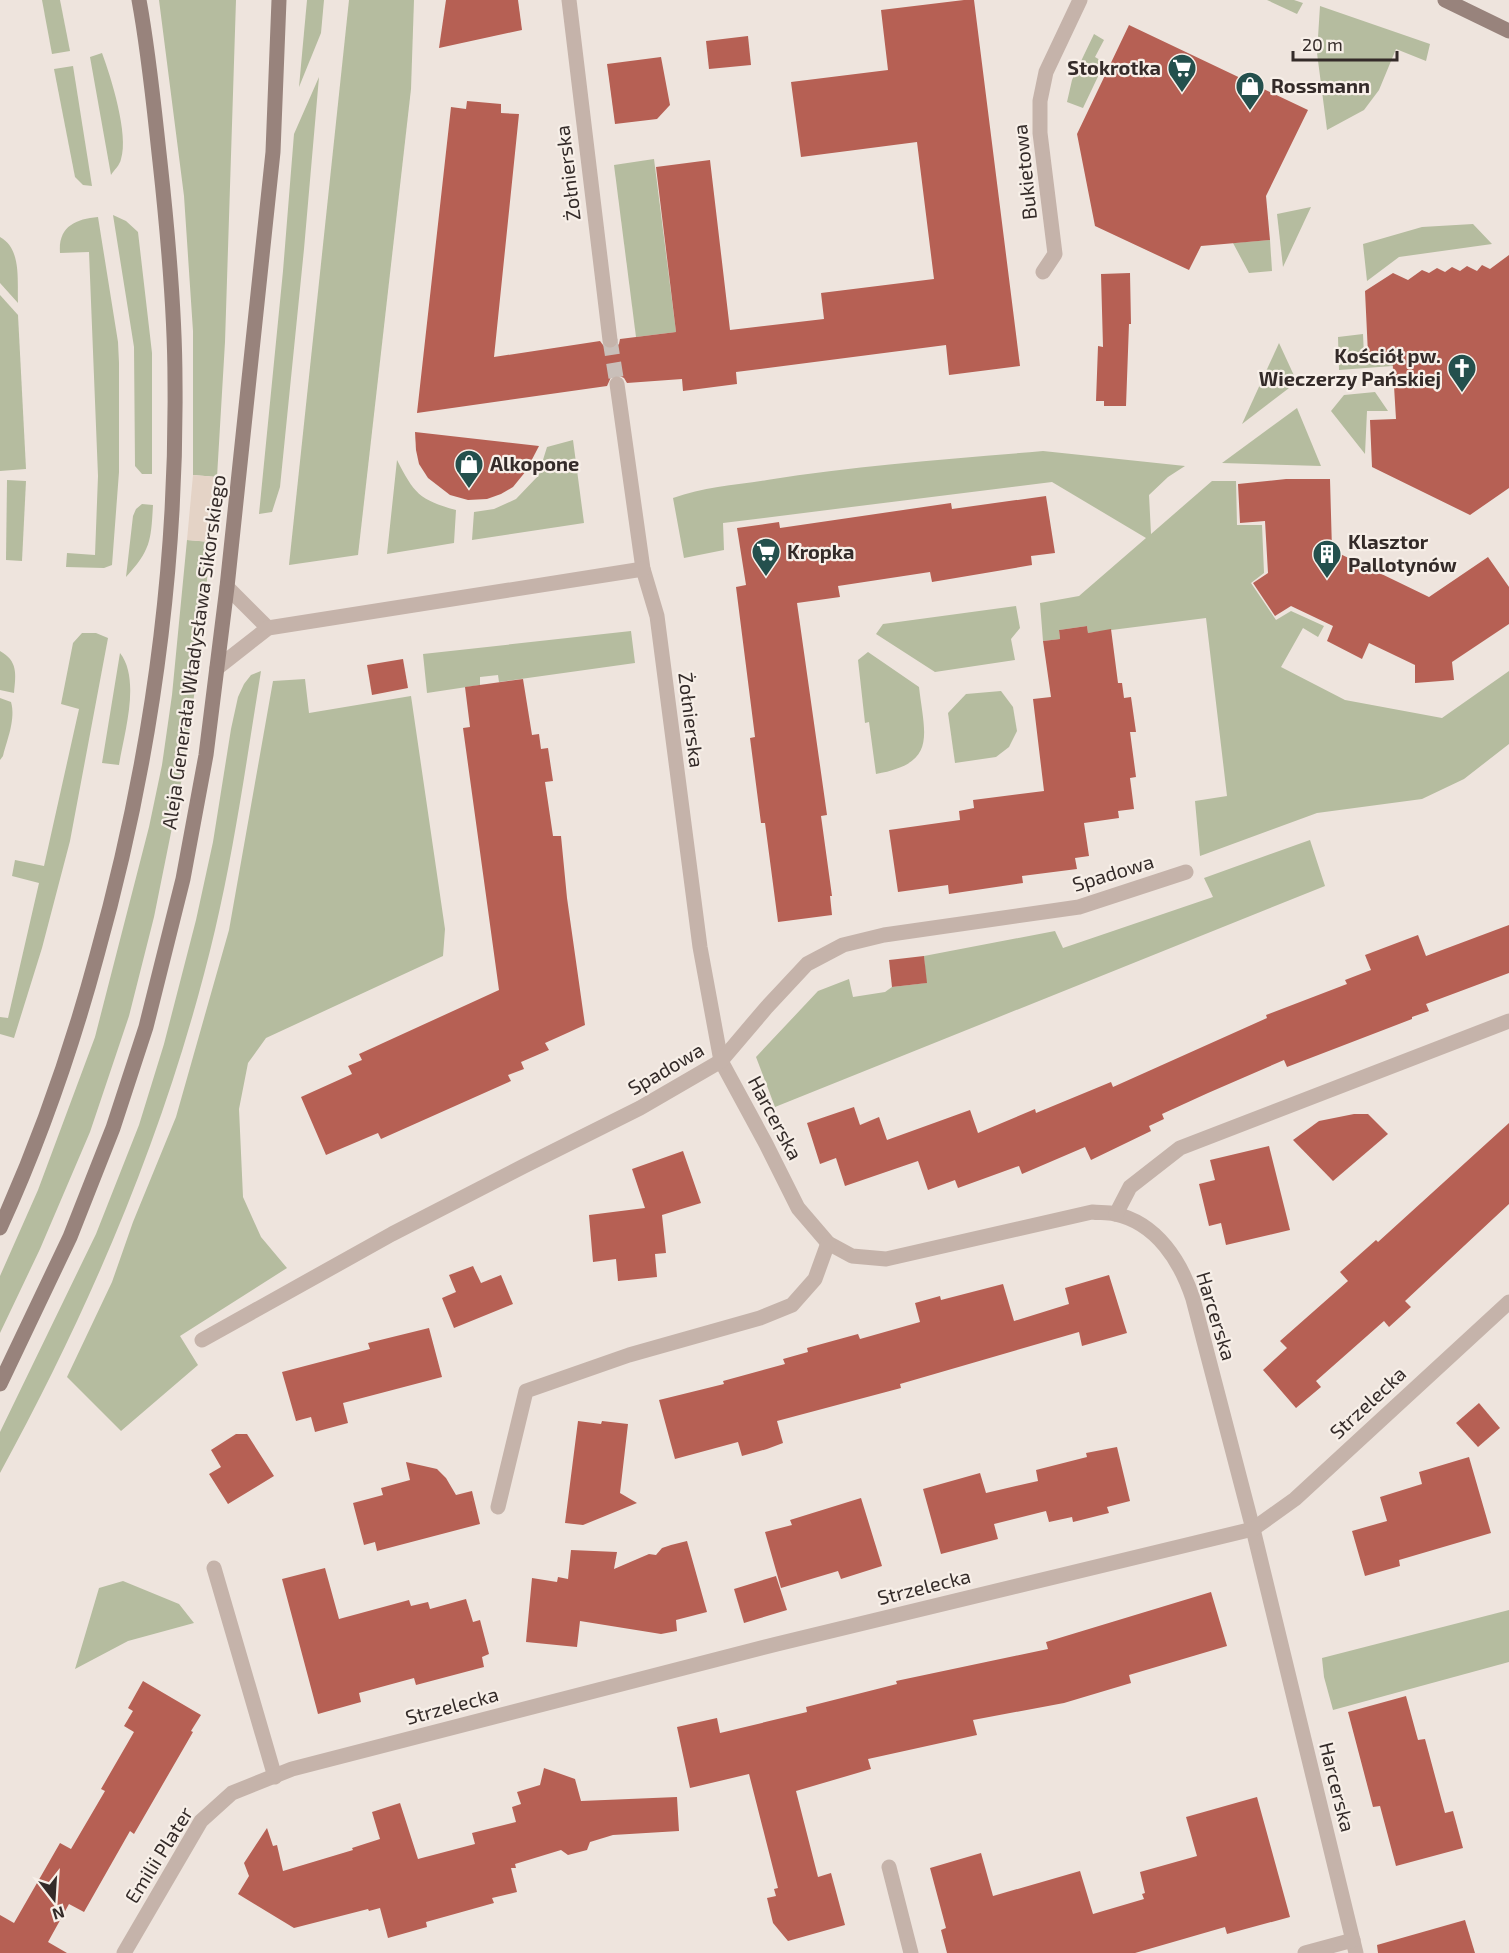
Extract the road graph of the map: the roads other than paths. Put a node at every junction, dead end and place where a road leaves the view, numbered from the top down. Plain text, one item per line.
1 (139, 0) edge
2 (279, 0) edge
3 (569, 0) edge
4 (1080, 0) edge
5 (1445, 0) edge
6 (1509, 31) edge
7 (1043, 272) dead end
8 (610, 340) tunnel mouth
9 (617, 384) tunnel mouth
10 (643, 569) junction
11 (227, 587) junction
12 (268, 628) junction
13 (218, 668) junction
14 (1186, 872) dead end
15 (1509, 1021) edge
16 (721, 1061) junction
17 (1116, 1214) junction
18 (0, 1228) edge
19 (828, 1243) junction
20 (1509, 1302) edge
21 (202, 1340) dead end
22 (0, 1384) edge
23 (498, 1507) dead end
24 (1253, 1529) junction
25 (214, 1568) dead end
26 (275, 1777) junction
27 (889, 1867) dead end
28 (1354, 1947) edge
29 (124, 1953) edge
30 (911, 1953) edge
31 (1305, 1953) edge

1 - 18 main road, Aleja Generała Władysława Sikorskiego
2 - 11 main road, Aleja Generała Władysława Sikorskiego
3 - 8 street, Żołnierska
4 - 7 street, Bukietowa
5 - 6 main road
9 - 10 street, Żołnierska
10 - 12 street
10 - 16 street, Żołnierska
11 - 12 street
11 - 13 main road, Aleja Generała Władysława Sikorskiego
12 - 13 street
13 - 22 main road, Aleja Generała Władysława Sikorskiego
14 - 16 street, Spadowa
15 - 17 street
16 - 19 street, Harcerska
16 - 21 street, Spadowa
17 - 19 street, Harcerska
17 - 24 street, Harcerska
19 - 23 street
20 - 24 street, Strzelecka
24 - 26 street, Strzelecka
24 - 28 street, Harcerska
25 - 26 street
26 - 29 street, Emilii Plater
27 - 30 street
28 - 31 street

